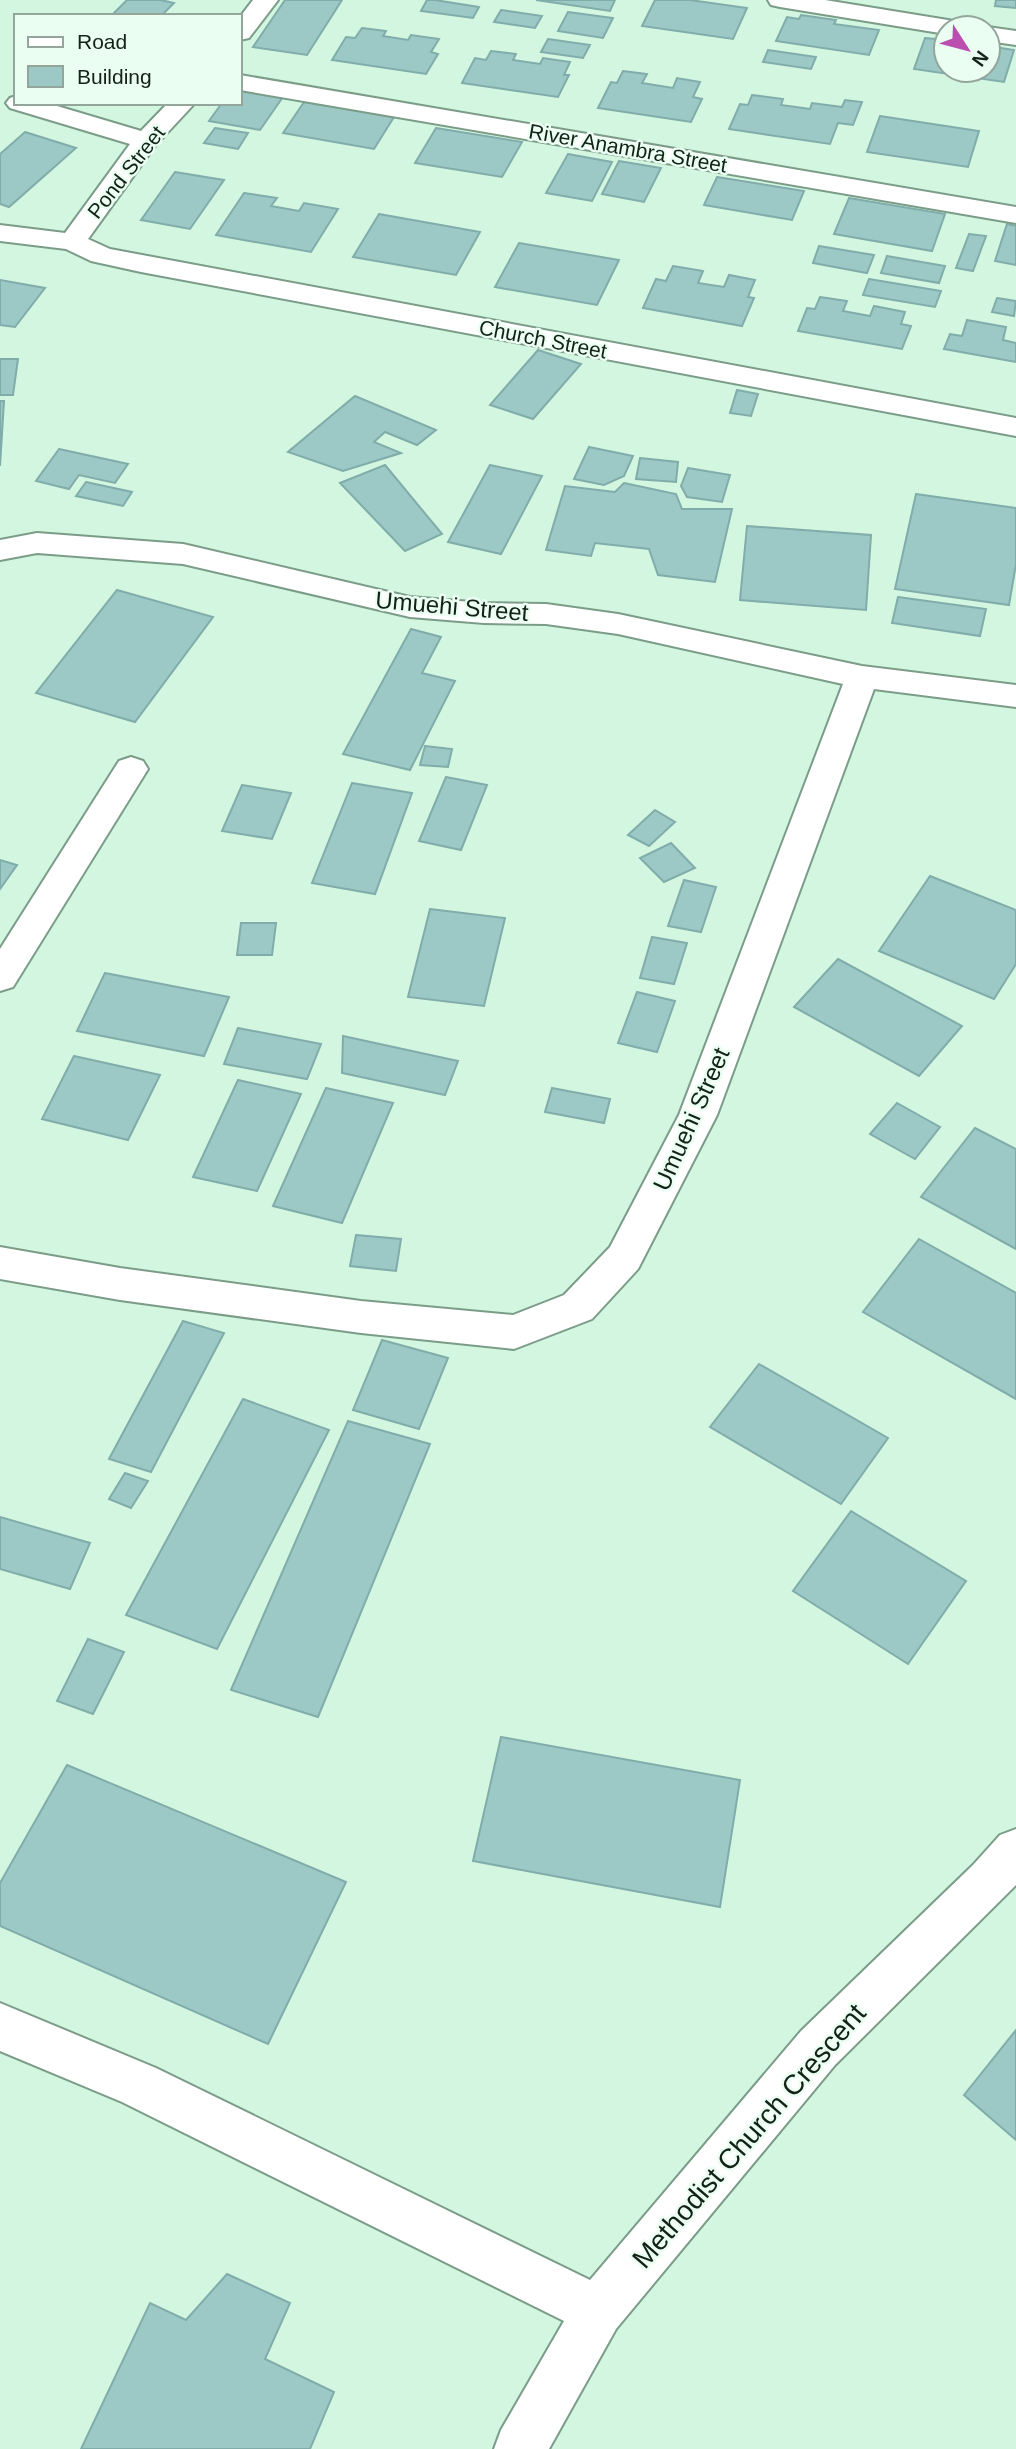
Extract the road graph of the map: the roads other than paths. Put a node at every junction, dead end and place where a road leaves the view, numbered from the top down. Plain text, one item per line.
1 (266, 0) edge
2 (780, 0) edge
3 (932, 24) edge
4 (242, 30) edge
5 (242, 82) edge
6 (24, 105) edge
7 (180, 105) edge
8 (146, 141) junction
9 (1016, 215) edge
10 (0, 233) edge
11 (72, 242) junction
12 (1016, 427) edge
13 (0, 550) edge
14 (862, 677) junction
15 (1016, 696) edge
16 (131, 769) dead end
17 (0, 978) edge
18 (0, 1263) edge
19 (1016, 1851) edge
20 (0, 2027) edge
21 (598, 2311) junction
22 (520, 2449) edge

1 - 4 street
2 - 3 street
5 - 9 street, River Anambra Street
6 - 8 street
7 - 8 street, Pond Street
8 - 11 street, Pond Street
10 - 11 street, Church Street
11 - 12 street, Church Street
13 - 14 street, Umuehi Street
14 - 15 street, Umuehi Street
14 - 18 street, Umuehi Street
16 - 17 street
19 - 21 street, Methodist Church Crescent
20 - 21 street
21 - 22 street, Methodist Church Crescent

